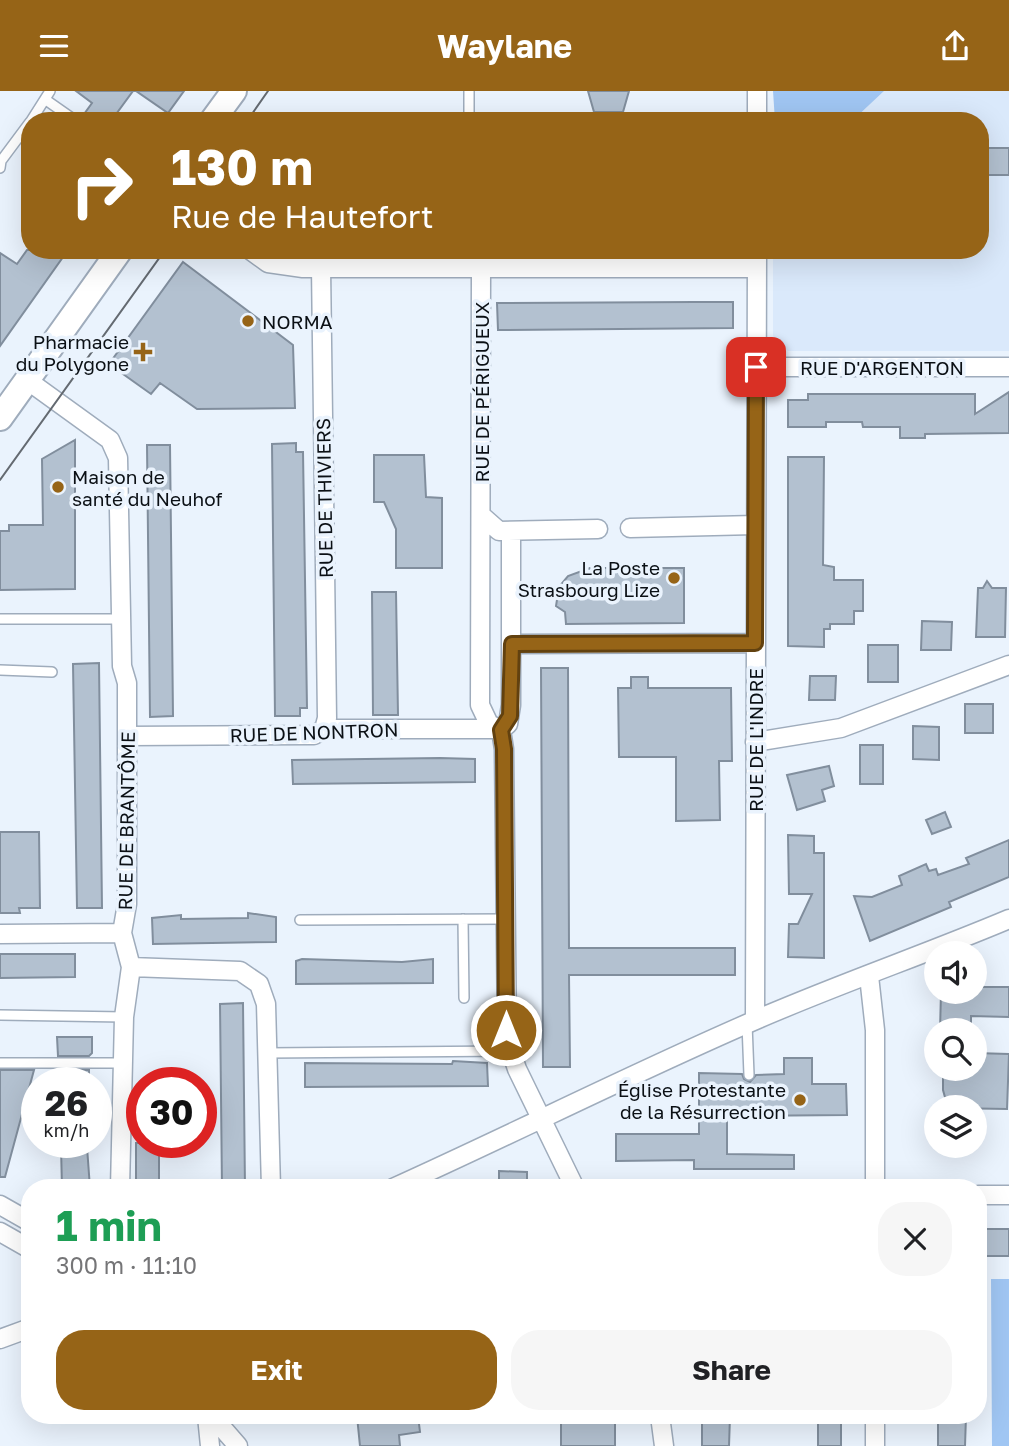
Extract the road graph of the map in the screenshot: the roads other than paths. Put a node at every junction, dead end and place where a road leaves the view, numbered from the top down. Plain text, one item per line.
1 (234, 91) edge
2 (469, 91) edge
3 (757, 91) edge
4 (48, 95) edge
5 (36, 112) edge
6 (66, 112) edge
7 (219, 112) edge
8 (469, 112) edge
9 (757, 112) edge
10 (21, 133) edge
11 (0, 168) edge
12 (114, 259) edge
13 (262, 259) edge
14 (757, 259) edge
15 (473, 262) edge
16 (321, 267) junction
17 (756, 367) junction
18 (1009, 367) edge
19 (27, 380) junction
20 (0, 418) edge
21 (482, 516) junction
22 (755, 525) junction
23 (630, 528) dead end
24 (598, 529) dead end
25 (511, 532) junction
26 (0, 619) edge
27 (122, 619) junction
28 (755, 643) junction
29 (512, 644) junction
30 (1009, 665) edge
31 (0, 670) edge
32 (52, 672) dead end
33 (324, 729) junction
34 (501, 730) junction
35 (127, 737) junction
36 (755, 742) junction
37 (463, 919) junction
38 (506, 919) junction
39 (1009, 919) edge
40 (300, 920) dead end
41 (122, 933) junction
42 (0, 934) edge
43 (131, 967) junction
44 (869, 976) junction
45 (464, 998) dead end
46 (0, 1015) edge
47 (124, 1017) junction
48 (751, 1022) junction
49 (510, 1051) junction
50 (267, 1053) junction
51 (0, 1063) edge
52 (122, 1063) junction
53 (749, 1075) dead end
54 (541, 1118) junction
55 (120, 1179) edge
56 (271, 1179) edge
57 (412, 1179) edge
58 (571, 1179) edge
59 (877, 1179) edge
60 (987, 1195) edge
61 (1009, 1195) edge
62 (0, 1205) edge
63 (21, 1217) edge
64 (0, 1232) edge
65 (21, 1244) edge
66 (21, 1331) edge
67 (0, 1339) edge
68 (209, 1424) edge
69 (216, 1424) edge
70 (661, 1424) edge
71 (875, 1424) edge
72 (210, 1446) edge
73 (237, 1446) edge
74 (664, 1446) edge
75 (875, 1446) edge

1 - 7 street
2 - 8 lane
3 - 9 street
4 - 5 lane
4 - 6 lane
10 - 11 lane
12 - 19 street
13 - 16 street
14 - 15 street
14 - 17 street, RUE DE L'INDRE
15 - 16 street
15 - 21 street, RUE DE PÉRIGUEUX
16 - 33 street, RUE DE THIVIERS
17 - 18 street, RUE D'ARGENTON
17 - 22 street, RUE DE L'INDRE
19 - 20 street
19 - 27 street, RUE DE BRANTÔME
21 - 25 street
21 - 34 street, RUE DE PÉRIGUEUX
22 - 23 street
22 - 28 street, RUE DE L'INDRE
24 - 25 street
25 - 29 street
26 - 27 lane
27 - 35 street, RUE DE BRANTÔME
28 - 29 street
28 - 36 street, RUE DE L'INDRE
29 - 34 street
30 - 36 street
31 - 32 lane
33 - 34 street, RUE DE NONTRON
33 - 35 street, RUE DE NONTRON
34 - 38 street
35 - 41 street, RUE DE BRANTÔME
36 - 48 street, RUE DE L'INDRE
37 - 38 lane
37 - 40 lane
37 - 45 lane
38 - 49 street
39 - 44 street
41 - 42 street
41 - 43 street, RUE DE BRANTÔME
43 - 47 street
43 - 50 street
44 - 48 street
44 - 59 street
46 - 47 lane
47 - 52 street
48 - 53 lane
48 - 54 street
49 - 50 lane
49 - 54 street
50 - 56 street
51 - 52 lane
52 - 55 street
54 - 57 street
54 - 58 street
60 - 61 street
62 - 63 street
64 - 65 street
66 - 67 street
68 - 72 street
69 - 73 street
70 - 74 street
71 - 75 street

